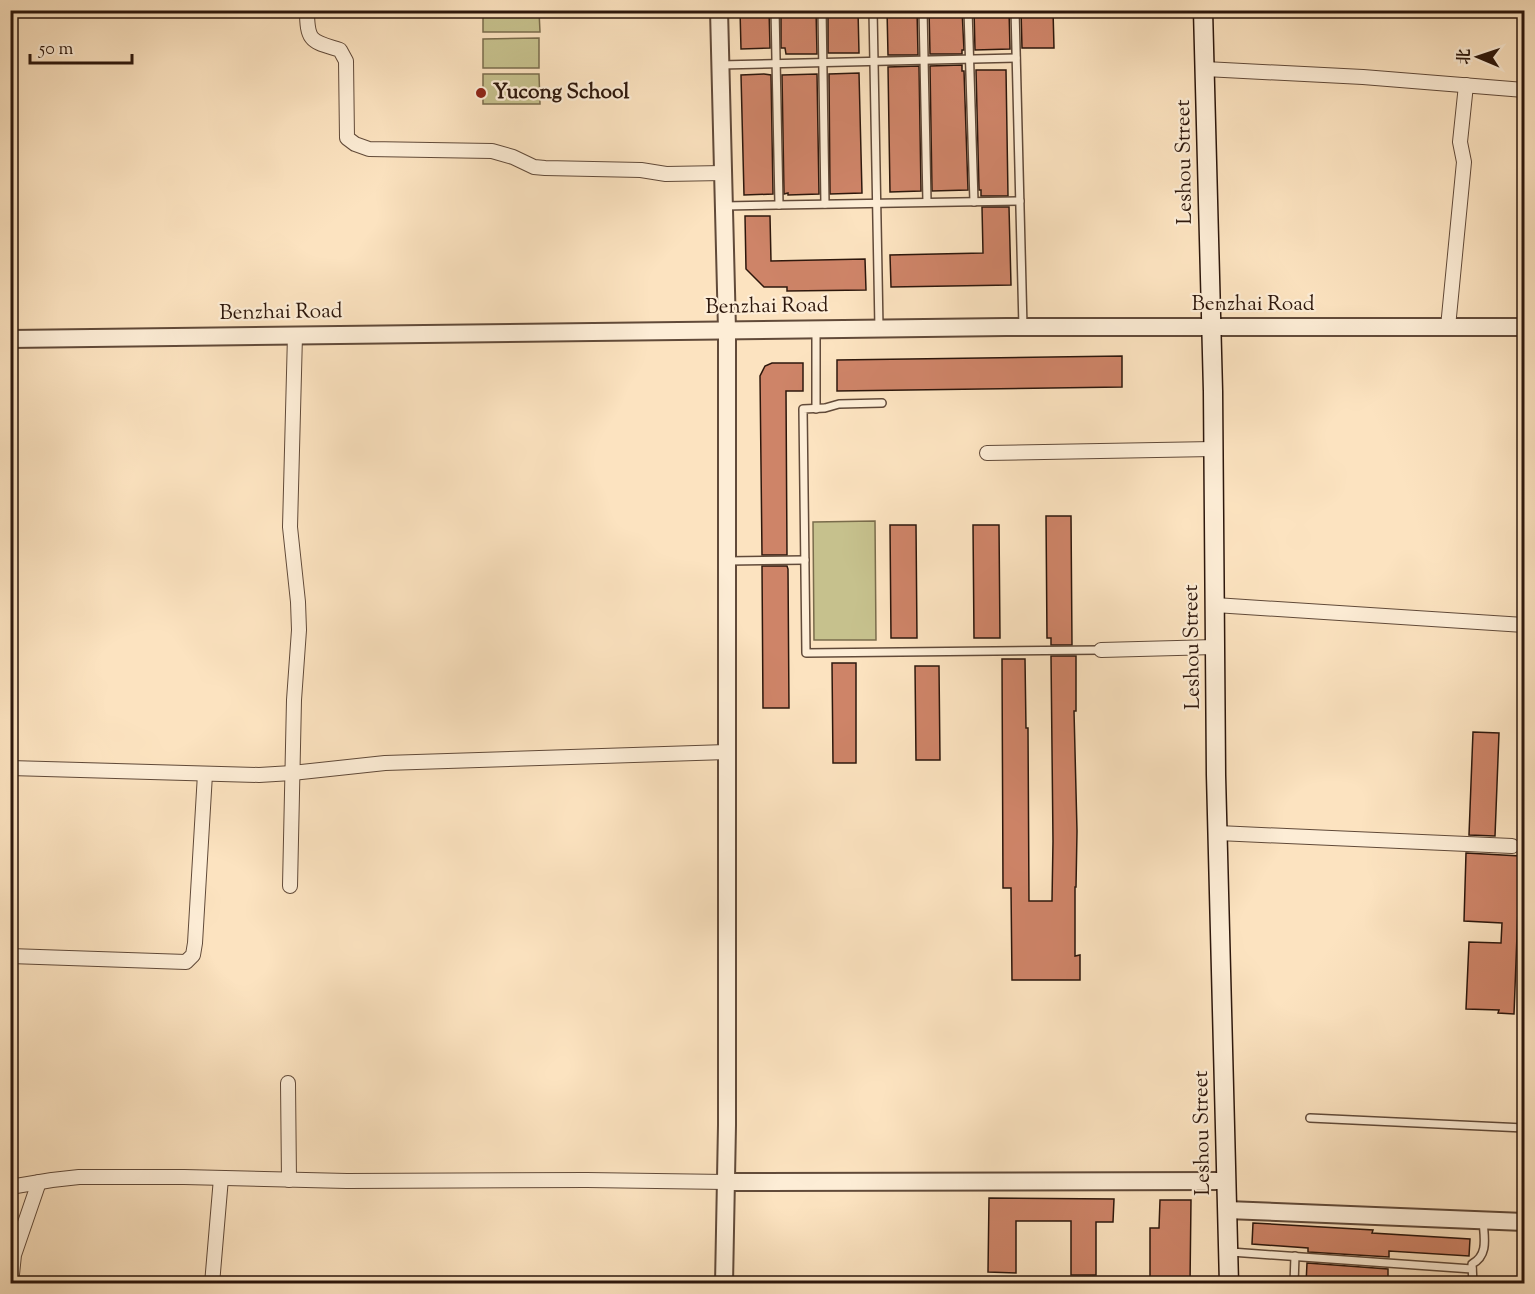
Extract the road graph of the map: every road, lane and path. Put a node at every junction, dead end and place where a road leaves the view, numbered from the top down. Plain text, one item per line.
1 (307, 10) edge
2 (719, 10) edge
3 (775, 10) edge
4 (822, 10) edge
5 (873, 10) edge
6 (923, 10) edge
7 (968, 10) edge
8 (1015, 10) edge
9 (1203, 10) edge
10 (1016, 58) junction
11 (970, 59) junction
12 (924, 60) junction
13 (874, 62) junction
14 (823, 63) junction
15 (776, 64) junction
16 (720, 65) junction
17 (1205, 69) junction
18 (1466, 85) junction
19 (1524, 90) edge
20 (723, 173) junction
21 (974, 201) junction
22 (1020, 201) junction
23 (927, 202) junction
24 (876, 203) junction
25 (825, 204) junction
26 (778, 205) junction
27 (724, 206) junction
28 (1023, 327) junction
29 (1211, 327) junction
30 (1448, 327) junction
31 (1524, 327) edge
32 (879, 328) junction
33 (816, 329) junction
34 (727, 330) junction
35 (295, 335) junction
36 (10, 339) edge
37 (882, 403) dead end
38 (816, 409) junction
39 (1214, 449) junction
40 (987, 453) dead end
41 (805, 560) junction
42 (727, 561) junction
43 (1215, 605) junction
44 (1524, 625) edge
45 (1215, 647) junction
46 (1101, 650) joint
47 (727, 752) junction
48 (10, 768) edge
49 (292, 773) junction
50 (205, 774) junction
51 (1218, 833) junction
52 (1512, 846) dead end
53 (290, 886) dead end
54 (10, 956) edge
55 (288, 1083) dead end
56 (1310, 1118) dead end
57 (1524, 1128) edge
58 (220, 1178) junction
59 (289, 1180) junction
60 (1226, 1181) junction
61 (39, 1182) junction
62 (726, 1182) junction
63 (10, 1187) edge
64 (1227, 1210) junction
65 (1483, 1220) junction
66 (1524, 1222) edge
67 (1228, 1251) junction
68 (1295, 1256) junction
69 (1472, 1269) junction
70 (11, 1284) edge
71 (212, 1284) edge
72 (724, 1284) edge
73 (1229, 1284) edge
74 (1294, 1284) edge
75 (1473, 1284) edge

1 - 20 street
2 - 16 street
3 - 15 lane
4 - 14 lane
5 - 13 lane
6 - 12 lane
7 - 11 lane
8 - 10 lane
9 - 17 main road, Leshou Street
10 - 11 lane
10 - 22 lane
11 - 12 lane
11 - 21 lane
12 - 13 lane
12 - 23 lane
13 - 14 lane
13 - 24 lane
14 - 15 lane
14 - 25 lane
15 - 16 lane
15 - 26 lane
16 - 20 street
17 - 18 street
17 - 29 main road, Leshou Street
18 - 19 street
18 - 30 street
20 - 27 street
21 - 22 lane
21 - 23 lane
22 - 28 lane
23 - 24 lane
24 - 25 lane
24 - 32 lane
25 - 26 lane
26 - 27 lane
27 - 34 street
28 - 29 street, Benzhai Road
28 - 32 street, Benzhai Road
29 - 30 street, Benzhai Road
29 - 39 main road, Leshou Street
30 - 31 street, Benzhai Road
32 - 33 street, Benzhai Road
33 - 34 street, Benzhai Road
33 - 38 lane
34 - 35 street, Benzhai Road
34 - 42 street
35 - 36 street, Benzhai Road
35 - 49 street
37 - 38 lane
38 - 41 lane
39 - 40 street
39 - 43 main road, Leshou Street
41 - 42 lane
41 - 46 lane
42 - 47 street
43 - 44 street
43 - 45 main road, Leshou Street
45 - 46 street
45 - 51 main road, Leshou Street
47 - 49 street
47 - 62 street
48 - 50 street
49 - 50 street
49 - 53 street
50 - 54 street
51 - 52 street
51 - 60 main road, Leshou Street
55 - 59 street
56 - 57 lane
58 - 59 street
58 - 61 street
58 - 71 street
59 - 62 street
60 - 62 street
60 - 64 main road, Leshou Street
61 - 63 street
61 - 70 street
62 - 72 street
64 - 65 street
64 - 67 main road, Leshou Street
65 - 66 street
65 - 69 lane
67 - 68 lane
67 - 73 main road, Leshou Street
68 - 69 lane
68 - 74 lane
69 - 75 lane

